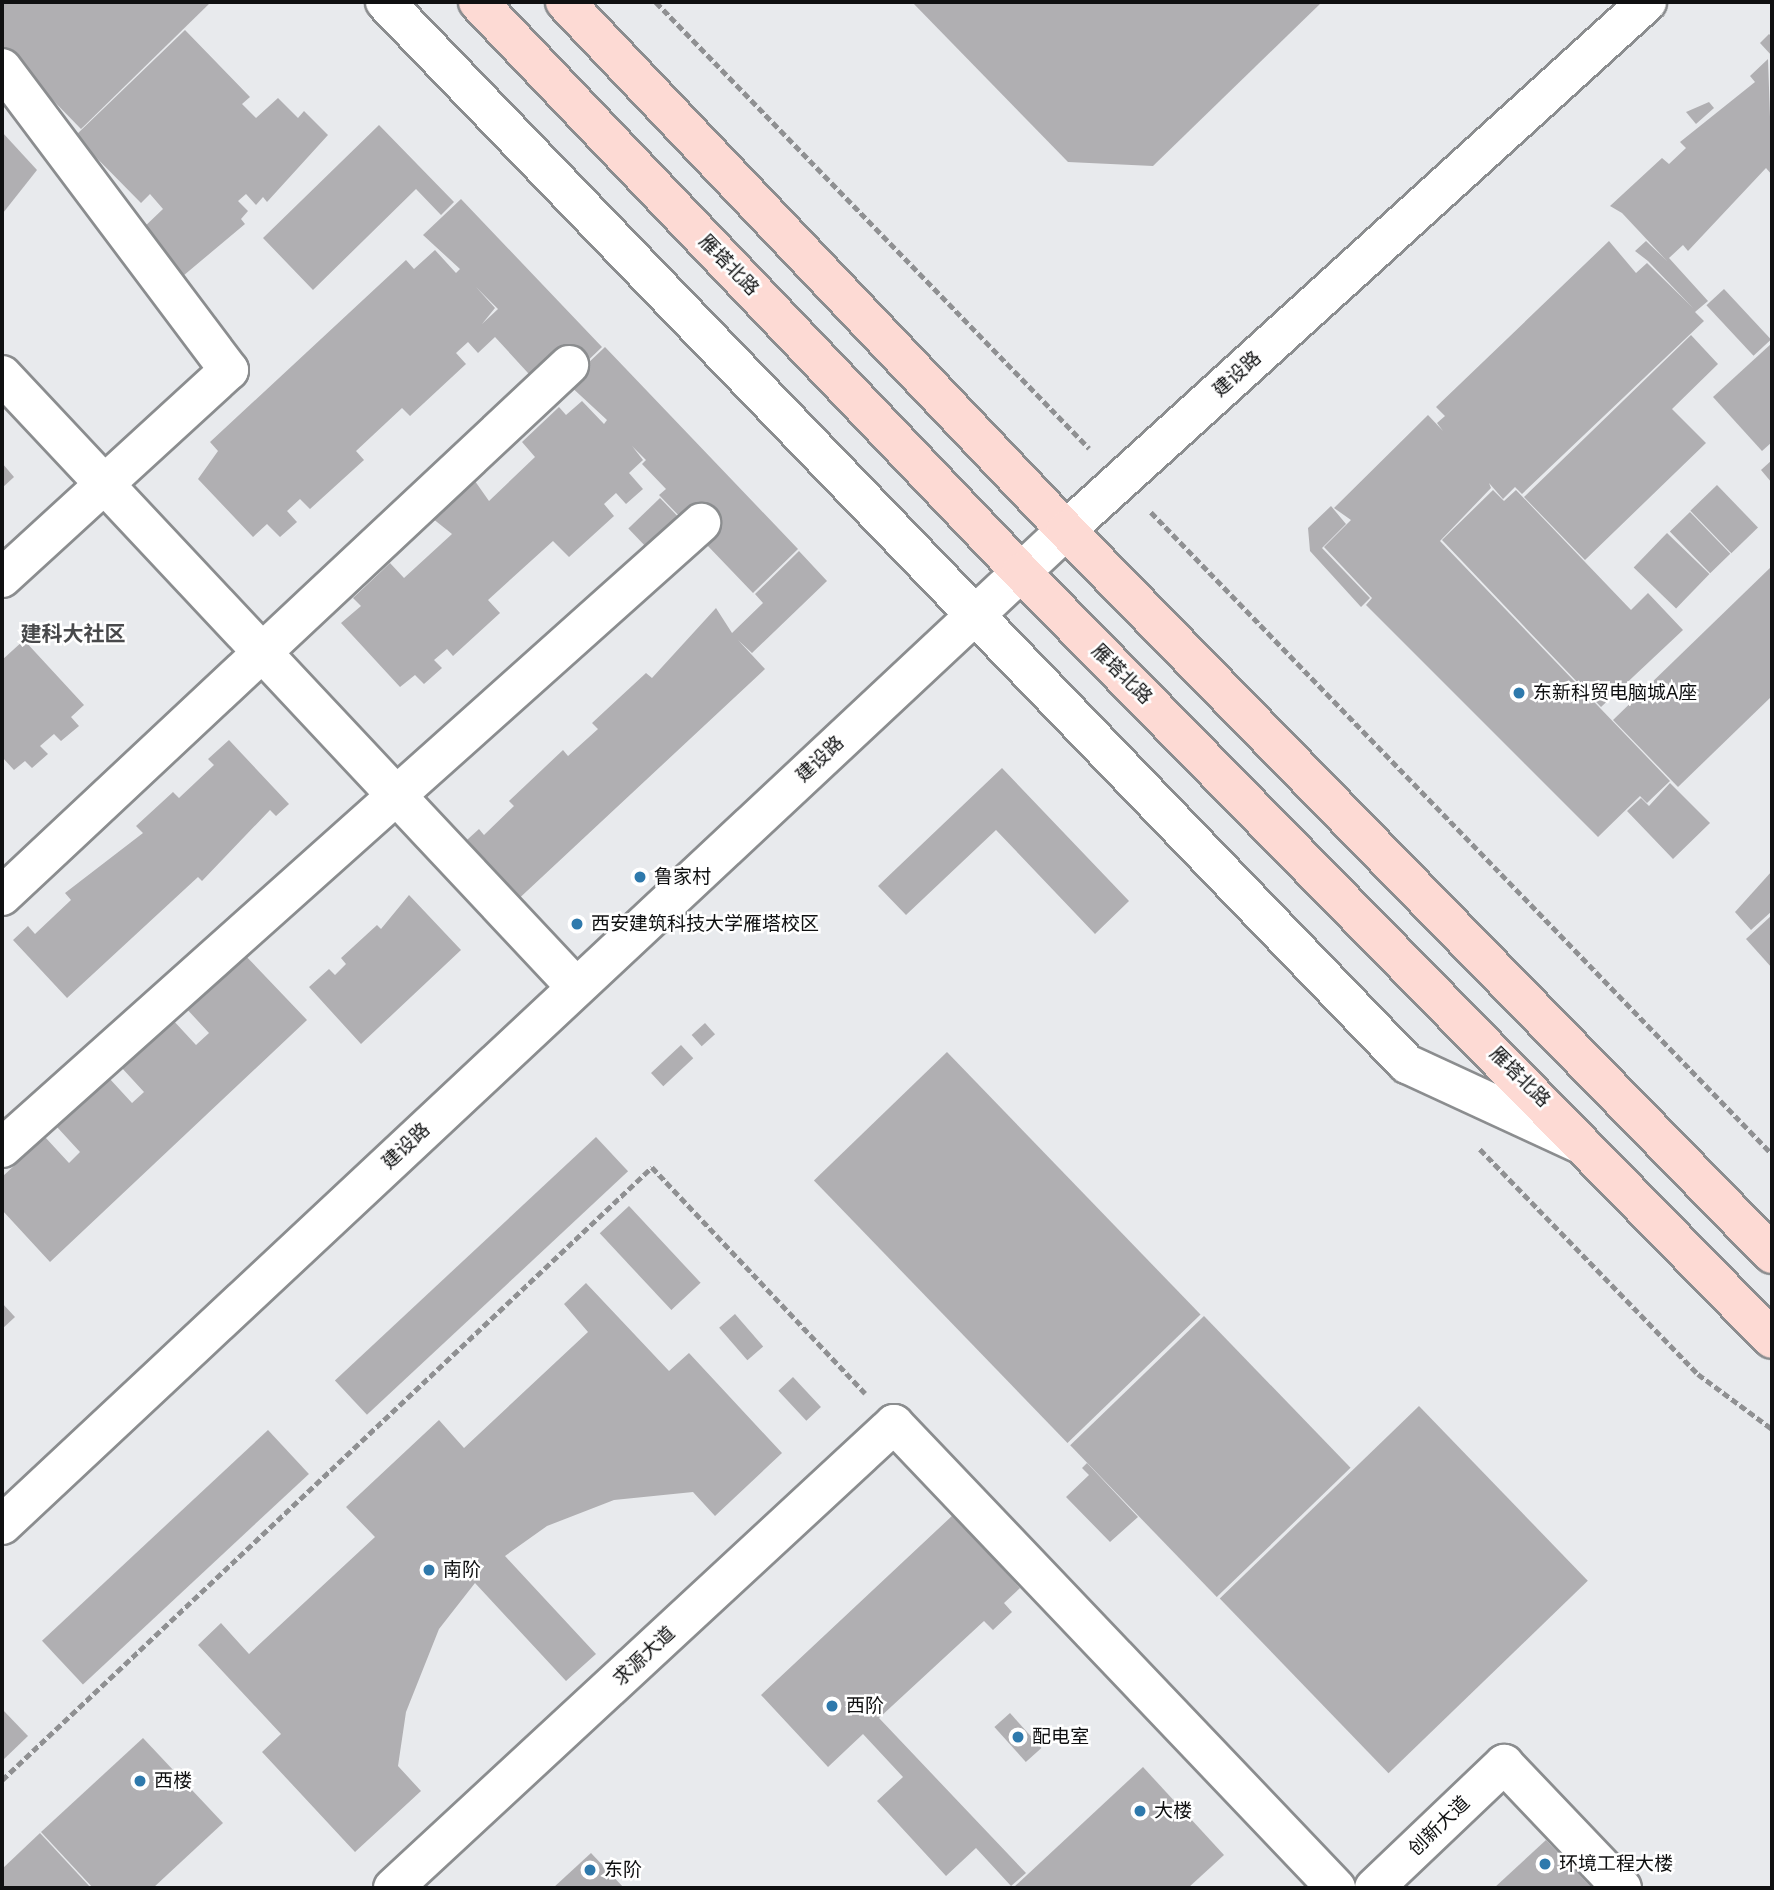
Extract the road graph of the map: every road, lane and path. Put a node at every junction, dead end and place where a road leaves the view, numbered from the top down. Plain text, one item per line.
1 (385, 2) edge
2 (478, 2) edge
3 (565, 2) edge
4 (656, 2) edge
5 (1647, 2) edge
6 (2, 68) edge
7 (569, 365) dead end
8 (2, 375) edge
9 (1120, 480) junction
10 (104, 485) junction
11 (701, 523) dead end
12 (1066, 530) junction
13 (1021, 572) junction
14 (2, 578) edge
15 (975, 614) junction
16 (262, 652) junction
17 (396, 795) junction
18 (2, 895) edge
19 (576, 987) junction
20 (1474, 1142) dead end
21 (2, 1148) edge
22 (1591, 1149) junction
23 (1772, 1154) edge
24 (1772, 1254) edge
25 (1772, 1339) edge
26 (894, 1424) junction
27 (1772, 1429) edge
28 (2, 1525) edge
29 (2, 1780) edge
30 (393, 1888) edge
31 (1336, 1888) edge
32 (1374, 1888) edge
33 (1622, 1888) edge

1 - 15 street
2 - 13 main road, 雁塔北路
3 - 12 main road
4 - 9 path
5 - 9 street, 建设路
6 - 10 street
7 - 16 street
8 - 10 street
9 - 12 street, 建设路
9 - 23 path
10 - 14 street
10 - 16 street
11 - 17 street
12 - 13 street, 建设路
12 - 24 main road
13 - 15 street, 建设路
13 - 22 main road, 雁塔北路
15 - 19 street, 建设路
15 - 22 street
16 - 17 street
16 - 18 street
17 - 19 street
17 - 21 street
19 - 28 street, 建设路
20 - 27 path
22 - 25 main road, 雁塔北路
26 - 29 path
26 - 30 street, 求源大道
26 - 31 street
32 - 33 street, 创新大道

